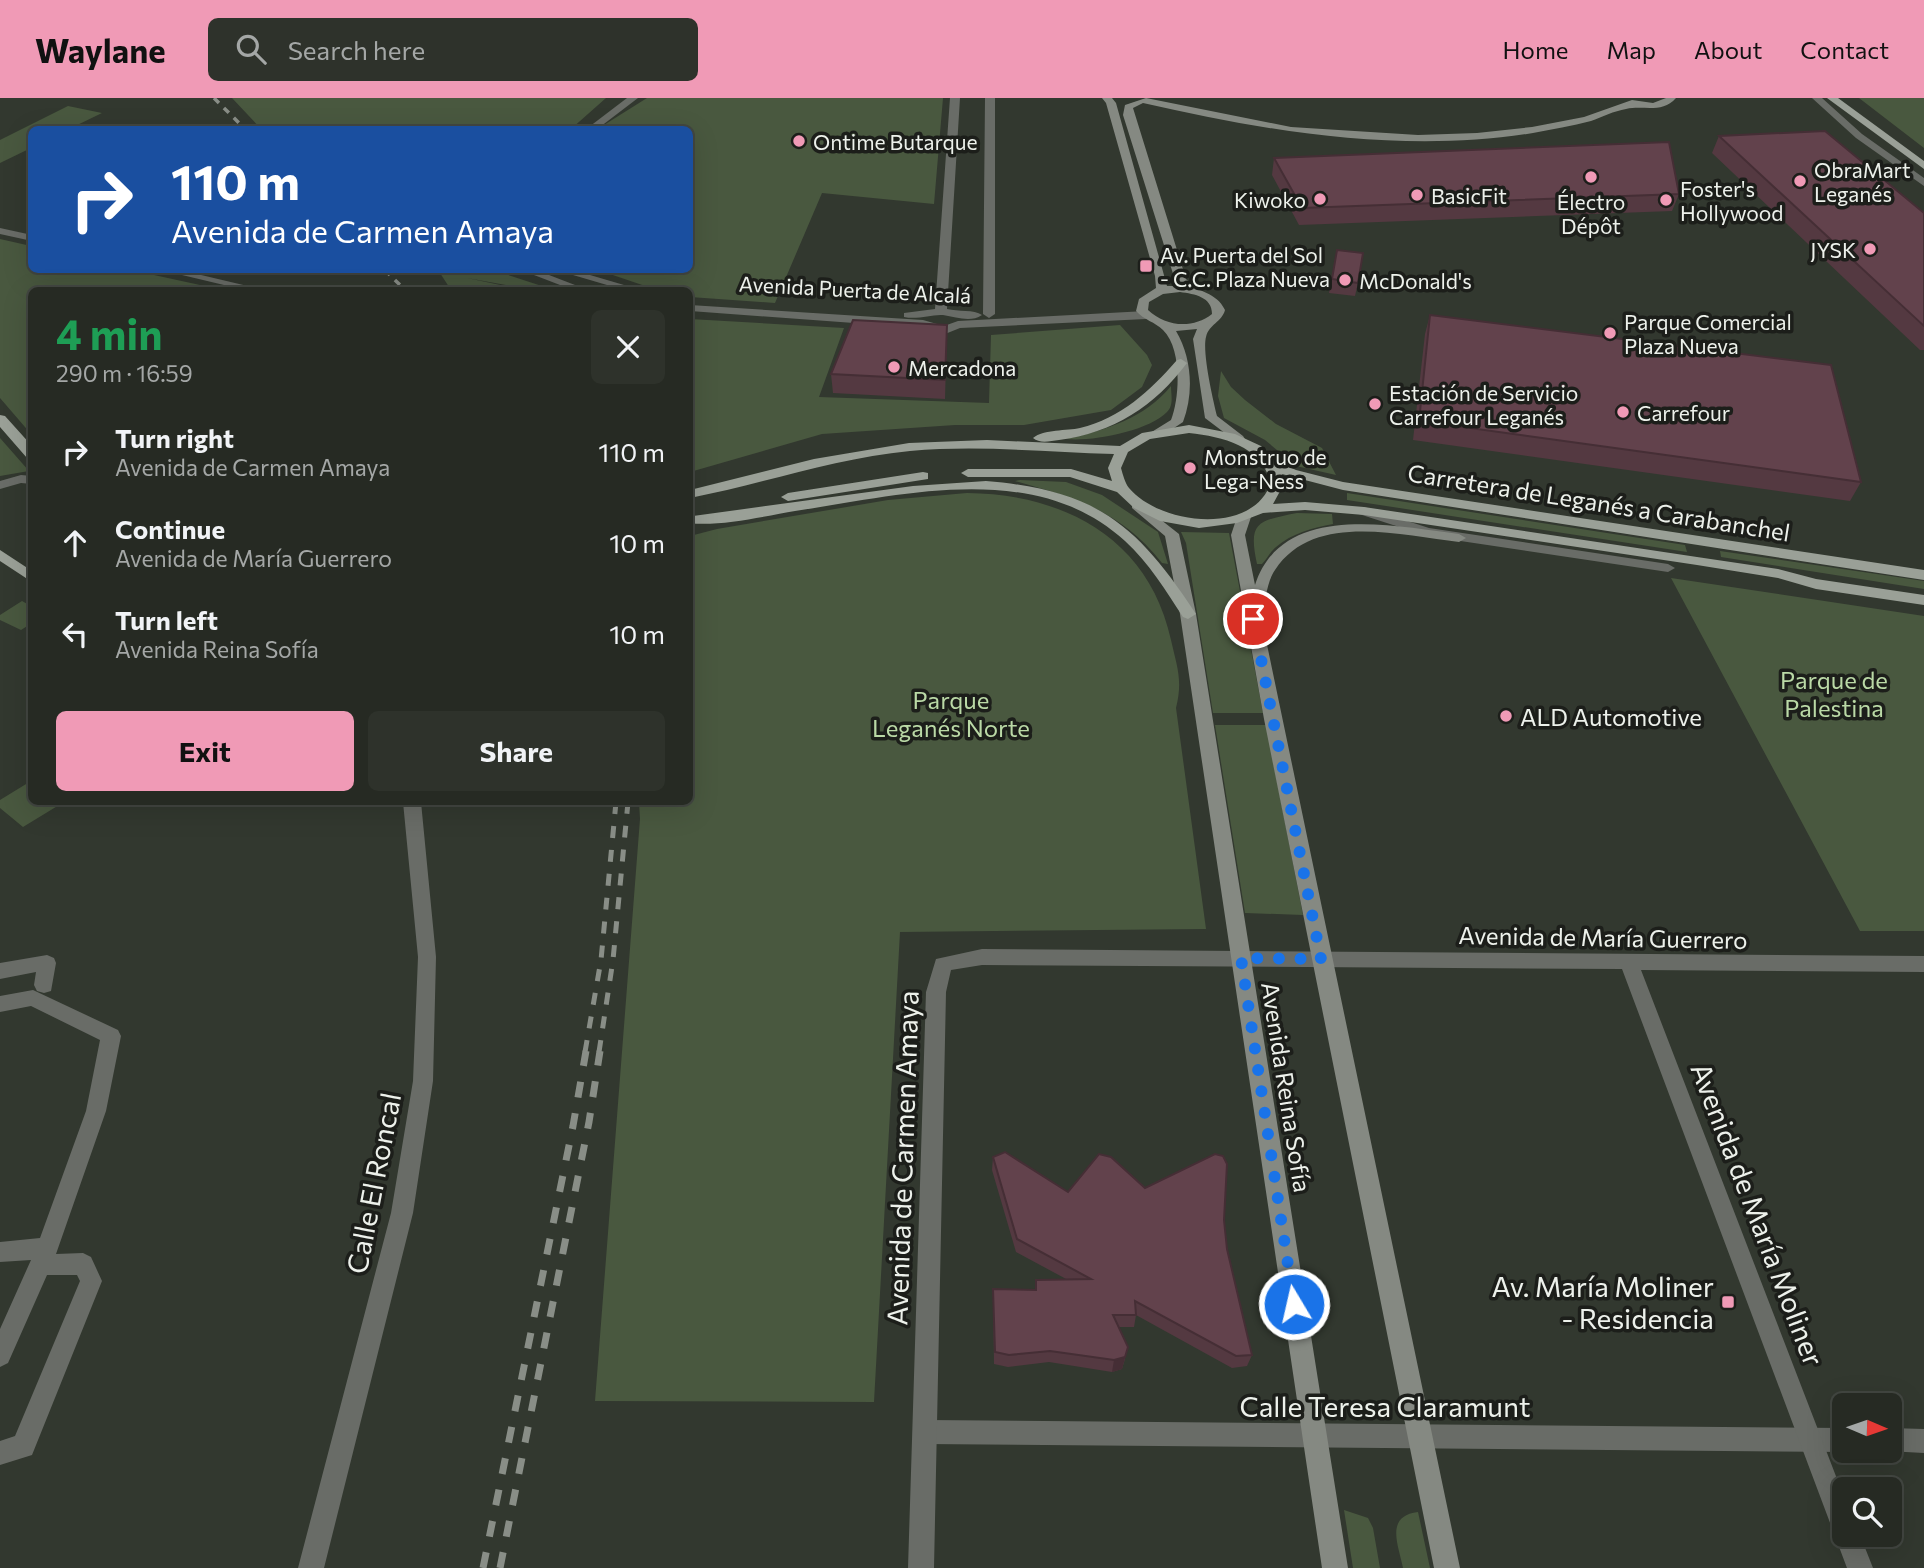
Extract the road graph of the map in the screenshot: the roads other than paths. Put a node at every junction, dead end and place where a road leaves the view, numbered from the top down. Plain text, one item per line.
1 (634, 98) edge
2 (956, 98) edge
3 (990, 98) edge
4 (1107, 98) edge
5 (1171, 98) edge
6 (1612, 98) edge
7 (1618, 98) edge
8 (1671, 98) edge
9 (1817, 98) edge
10 (1832, 98) edge
11 (1852, 98) edge
12 (1147, 100) edge
13 (1641, 105) junction
14 (594, 126) edge
15 (1923, 163) edge
16 (1924, 183) edge
17 (0, 231) edge
18 (28, 237) edge
19 (181, 273) edge
20 (535, 273) edge
21 (573, 273) edge
22 (244, 287) edge
23 (574, 287) edge
24 (624, 287) edge
25 (1162, 290) junction
26 (1189, 290) junction
27 (693, 299) edge
28 (1143, 301) junction
29 (693, 308) edge
30 (941, 311) junction
31 (989, 314) junction
32 (1146, 315) junction
33 (926, 320) junction
34 (958, 321) junction
35 (1206, 323) junction
36 (1165, 325) junction
37 (1181, 363) junction
38 (0, 419) edge
39 (1157, 433) junction
40 (1238, 439) junction
41 (981, 444) junction
42 (28, 450) edge
43 (1123, 450) junction
44 (1271, 463) junction
45 (28, 480) edge
46 (0, 485) edge
47 (1119, 488) junction
48 (693, 493) edge
49 (1137, 505) junction
50 (1260, 509) junction
51 (1364, 511) junction
52 (1244, 517) junction
53 (693, 521) edge
54 (693, 521) edge
55 (1460, 538) junction
56 (0, 554) edge
57 (1668, 568) joint
58 (28, 575) edge
59 (1924, 575) edge
60 (1816, 584) junction
61 (1924, 600) edge
62 (1188, 614) junction
63 (1253, 619) junction
64 (412, 805) edge
65 (1241, 958) junction
66 (1282, 958) joint
67 (1321, 959) junction
68 (1628, 961) junction
69 (1924, 964) edge
70 (0, 971) edge
71 (44, 985) dead end
72 (0, 1004) edge
73 (0, 1252) edge
74 (45, 1256) junction
75 (0, 1355) edge
76 (925, 1432) junction
77 (1315, 1435) junction
78 (1420, 1437) junction
79 (1811, 1440) junction
80 (1832, 1440) edge
81 (1902, 1440) edge
82 (1924, 1441) edge
83 (0, 1453) edge
84 (1832, 1496) edge
85 (1852, 1547) edge
86 (311, 1568) edge
87 (921, 1568) edge
88 (1335, 1568) edge
89 (1447, 1568) edge
90 (1860, 1568) edge

1 - 14 street
2 - 30 street
3 - 31 street
4 - 12 main road
4 - 25 main road
5 - 6 main road
7 - 13 main road
8 - 13 main road
9 - 16 street
10 - 15 main road
11 - 15 main road
12 - 13 main road
12 - 26 main road
17 - 18 street
19 - 22 street
20 - 23 street
21 - 24 street
25 - 26 main road
25 - 28 main road
26 - 35 main road
27 - 33 street, Avenida Puerta de Alcalá
28 - 31 street, Avenida Puerta de Alcalá
28 - 32 main road
29 - 33 street, Avenida Puerta de Alcalá
30 - 33 street, Avenida Puerta de Alcalá
30 - 34 street, Avenida Puerta de Alcalá
31 - 34 street, Avenida Puerta de Alcalá
32 - 34 street, Avenida Puerta de Alcalá
32 - 36 main road
33 - 34 street, Avenida Puerta de Alcalá
35 - 36 main road
35 - 40 main road
36 - 37 main road
37 - 39 main road
37 - 41 main road
38 - 42 main road
39 - 40 main road
39 - 43 main road
40 - 44 main road
41 - 43 main road
41 - 48 main road
43 - 47 main road
44 - 50 main road
44 - 59 main road, Carretera de Leganés a Carabanchel
45 - 46 street
47 - 49 main road
47 - 53 main road
49 - 52 main road
49 - 62 main road, Avenida Reina Sofía
50 - 51 main road, Carretera de Leganés a Carabanchel
50 - 52 main road
51 - 55 street
51 - 60 main road, Carretera de Leganés a Carabanchel
52 - 63 main road
54 - 62 main road
55 - 57 street
55 - 63 main road
56 - 58 main road
57 - 60 main road
60 - 61 main road, Carretera de Leganés a Carabanchel
62 - 65 main road, Avenida Reina Sofía
63 - 67 main road
64 - 86 street, Calle El Roncal
65 - 66 street, Avenida de Carmen Amaya
65 - 76 street, Avenida de Carmen Amaya
65 - 77 main road, Avenida Reina Sofía
66 - 67 street, Avenida de María Guerrero
67 - 68 street, Avenida de María Guerrero
67 - 78 main road
68 - 69 street, Avenida de María Guerrero
68 - 79 street, Avenida de María Moliner
70 - 71 street
72 - 74 street
73 - 74 street
74 - 75 street
74 - 83 street
76 - 77 street, Calle Teresa Claramunt
76 - 87 street, Avenida de Carmen Amaya
77 - 78 street, Calle Teresa Claramunt
77 - 88 main road, Avenida Reina Sofía
78 - 79 street, Calle Teresa Claramunt
78 - 89 main road
79 - 80 street, Calle Teresa Claramunt
79 - 84 street, Avenida de María Moliner
81 - 82 street
85 - 90 street

